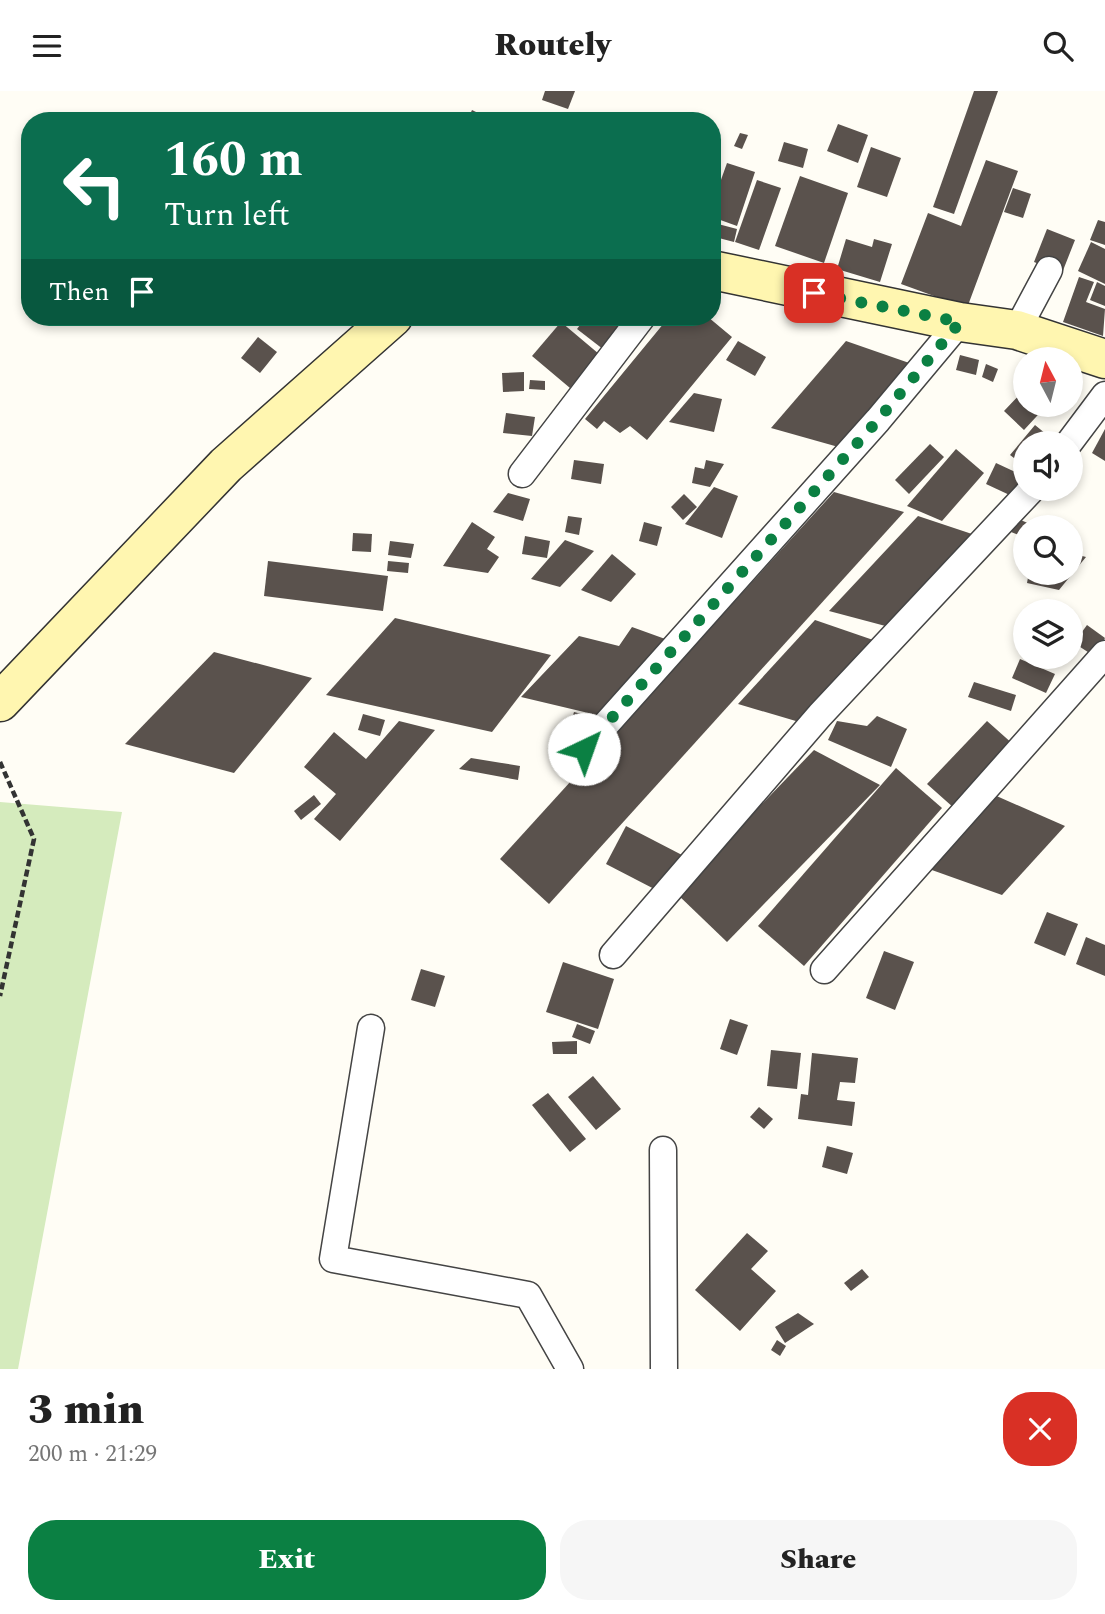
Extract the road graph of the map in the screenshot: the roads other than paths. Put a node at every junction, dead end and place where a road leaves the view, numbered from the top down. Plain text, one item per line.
1 (1049, 270) dead end
2 (721, 272) edge
3 (960, 322) junction
4 (383, 326) edge
5 (635, 326) edge
6 (1017, 330) junction
7 (1105, 359) edge
8 (1105, 395) edge
9 (1078, 431) edge
10 (522, 474) dead end
11 (1020, 501) edge
12 (1105, 654) edge
13 (0, 702) edge
14 (584, 749) dead end
15 (613, 955) dead end
16 (824, 969) dead end
17 (371, 1028) dead end
18 (663, 1150) dead end
19 (570, 1369) edge
20 (664, 1369) edge

1 - 6 street
2 - 3 main road
3 - 6 main road
3 - 14 street
4 - 13 main road
5 - 10 street
6 - 7 main road
8 - 9 street
11 - 15 street
12 - 16 street
17 - 19 street
18 - 20 street

